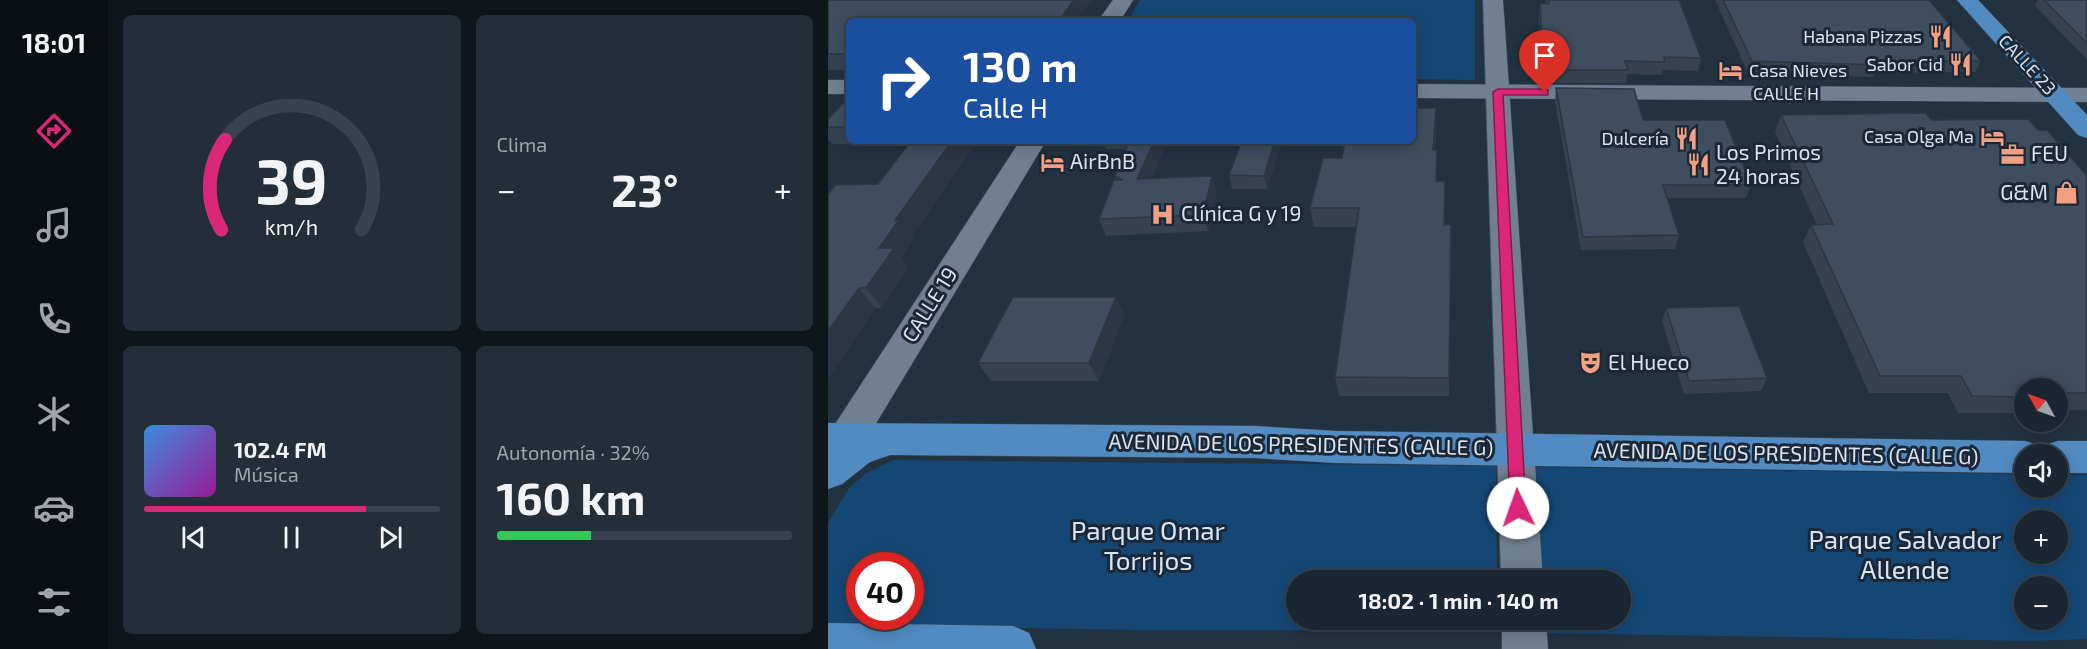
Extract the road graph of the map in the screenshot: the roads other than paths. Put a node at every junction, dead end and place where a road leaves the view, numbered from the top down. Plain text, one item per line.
1 (1123, 0) edge
2 (1493, 0) edge
3 (1967, 0) edge
4 (1111, 18) edge
5 (828, 87) edge
6 (846, 87) edge
7 (1416, 91) edge
8 (1498, 92) junction
9 (2087, 95) edge
10 (2055, 96) junction
11 (2087, 130) edge
12 (1031, 144) edge
13 (1515, 450) junction
14 (833, 455) edge
15 (2014, 457) edge
16 (2068, 457) edge
17 (2087, 457) edge
18 (1521, 570) edge
19 (1524, 630) edge
20 (828, 646) edge
21 (1013, 649) edge
22 (1525, 649) edge

1 - 4 street
2 - 8 street
3 - 10 main road, CALLE 23
5 - 6 street
7 - 8 street, CALLE H
8 - 10 street, CALLE H
8 - 13 street
9 - 10 street, CALLE H
10 - 11 main road, CALLE 23
12 - 14 street, CALLE 19
13 - 14 main road, AVENIDA DE LOS PRESIDENTES (CALLE G)
13 - 15 main road, AVENIDA DE LOS PRESIDENTES (CALLE G)
13 - 18 street
16 - 17 main road
19 - 22 street
20 - 21 main road

